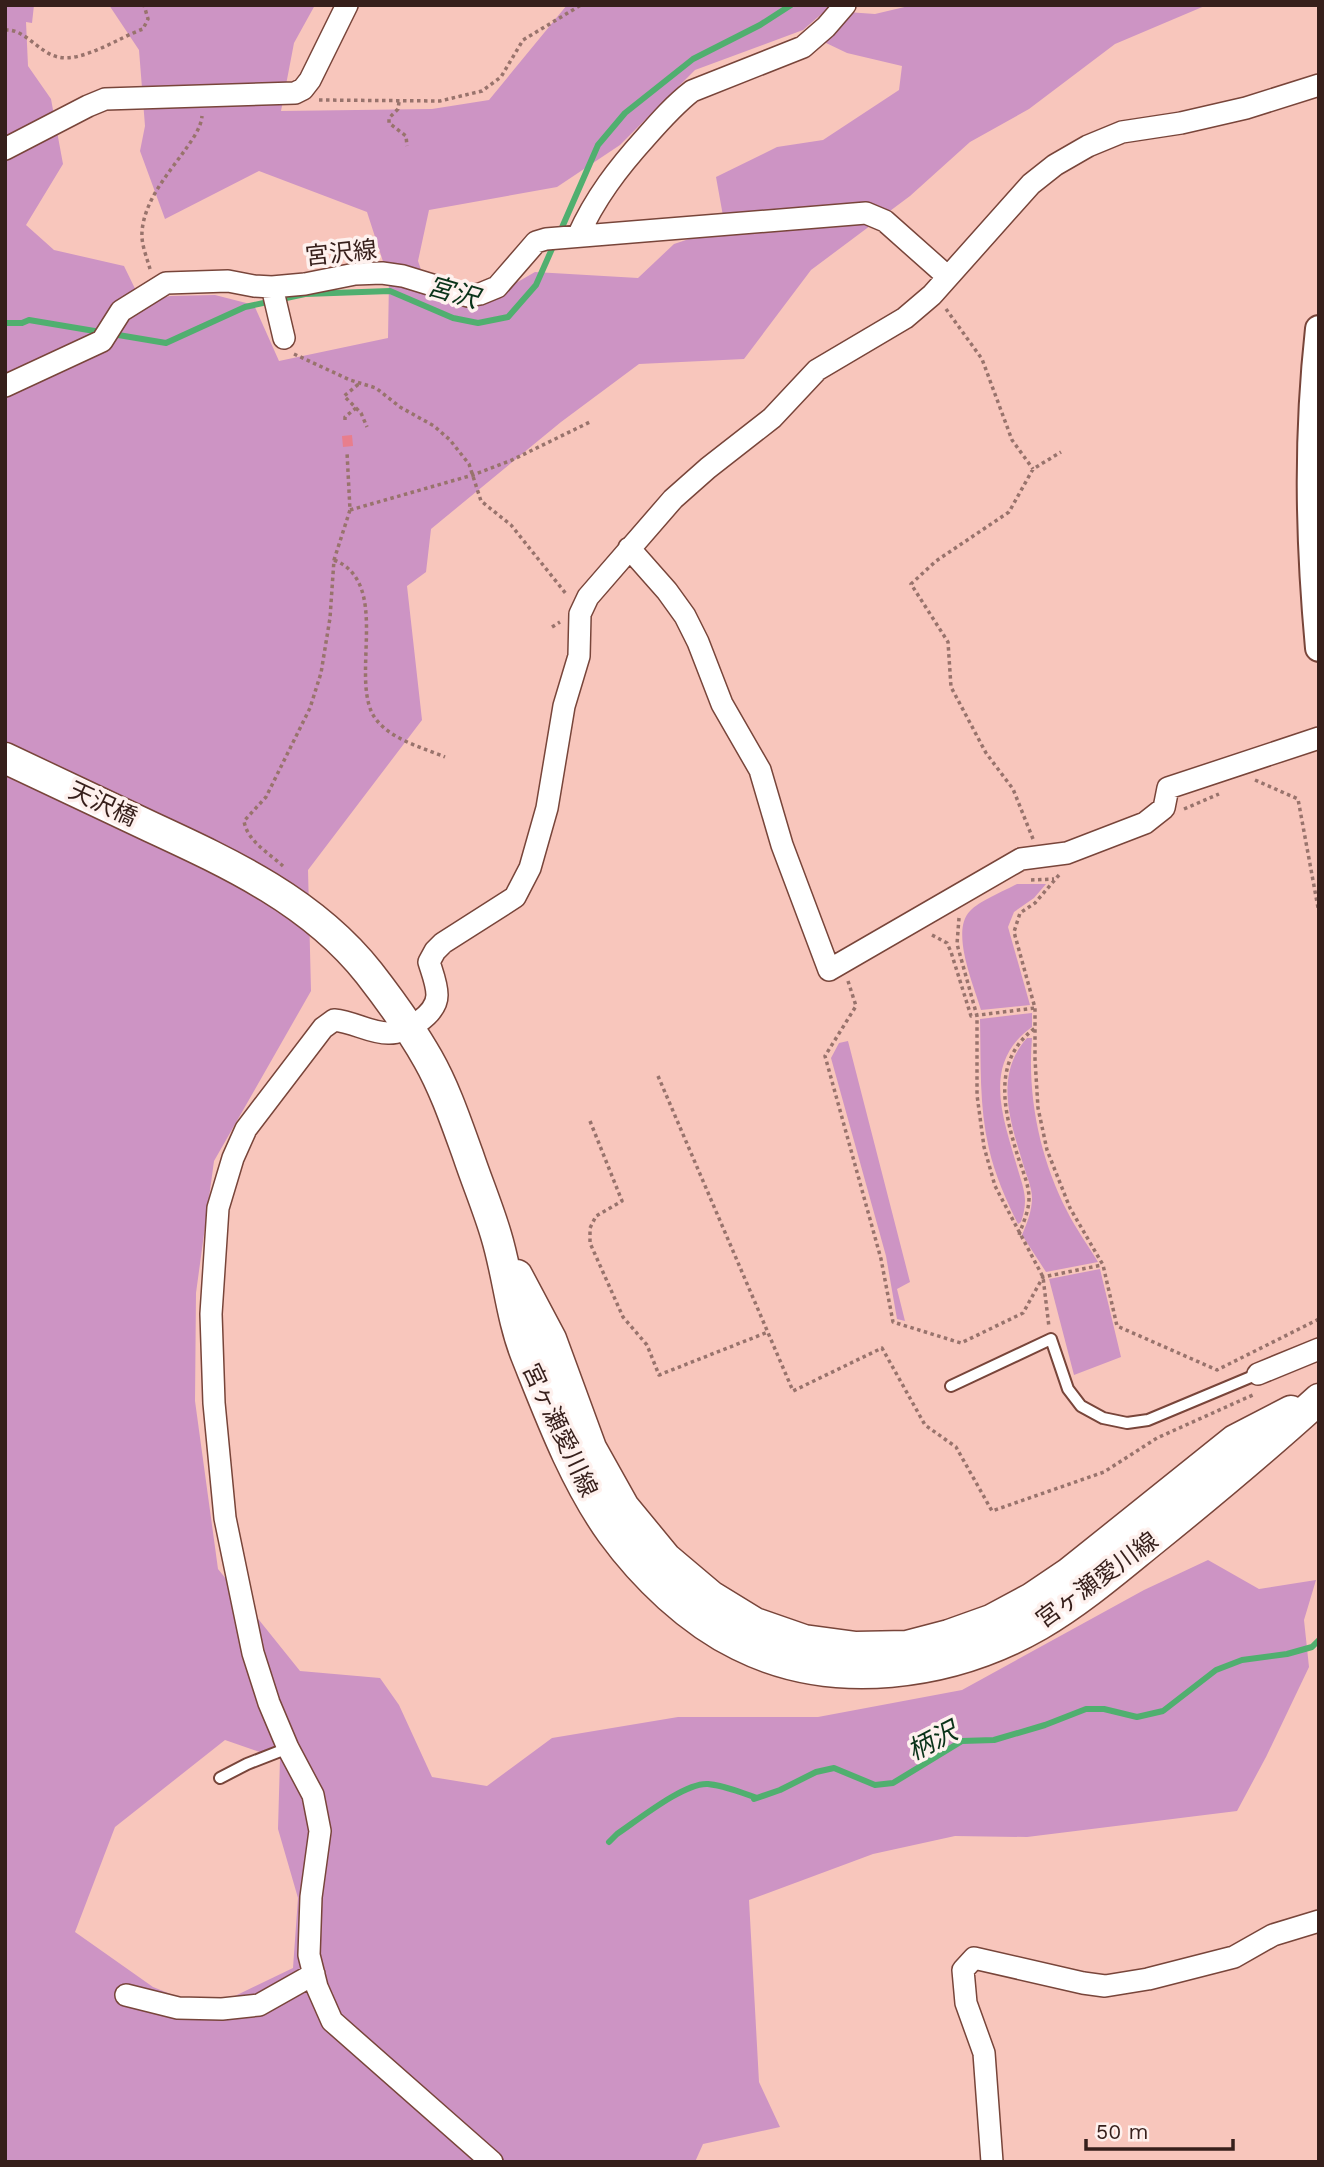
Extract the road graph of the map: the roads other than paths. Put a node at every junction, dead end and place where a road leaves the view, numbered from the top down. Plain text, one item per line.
1 (347, 5) edge
2 (845, 5) edge
3 (1319, 85) edge
4 (5, 149) edge
5 (578, 236) junction
6 (948, 277) junction
7 (272, 287) junction
8 (1319, 329) edge
9 (284, 338) road end
10 (5, 386) edge
11 (1314, 476) edge
12 (629, 548) junction
13 (1319, 648) edge
14 (1319, 738) edge
15 (13, 762) edge
16 (186, 843) joint
17 (409, 1028) junction
18 (1319, 1349) edge
19 (1262, 1382) joint
20 (951, 1386) dead end
21 (1319, 1398) edge
22 (288, 1748) junction
23 (220, 1778) dead end
24 (1319, 1921) edge
25 (314, 1974) junction
26 (126, 1995) dead end
27 (492, 2162) edge
28 (992, 2162) edge

1 - 4 street
2 - 5 street
3 - 6 street
5 - 6 street, 宮沢線
5 - 7 street, 宮沢線
6 - 12 street
7 - 9 street
7 - 10 street, 宮沢線
8 - 11 street
11 - 13 street
12 - 14 street
12 - 17 street
15 - 16 main road, 天沢橋
16 - 17 main road, 宮ヶ瀬愛川線
17 - 21 main road, 宮ヶ瀬愛川線
17 - 22 street
18 - 19 street
19 - 20 lane
22 - 23 lane
22 - 25 street
24 - 28 street
25 - 26 street
25 - 27 street

